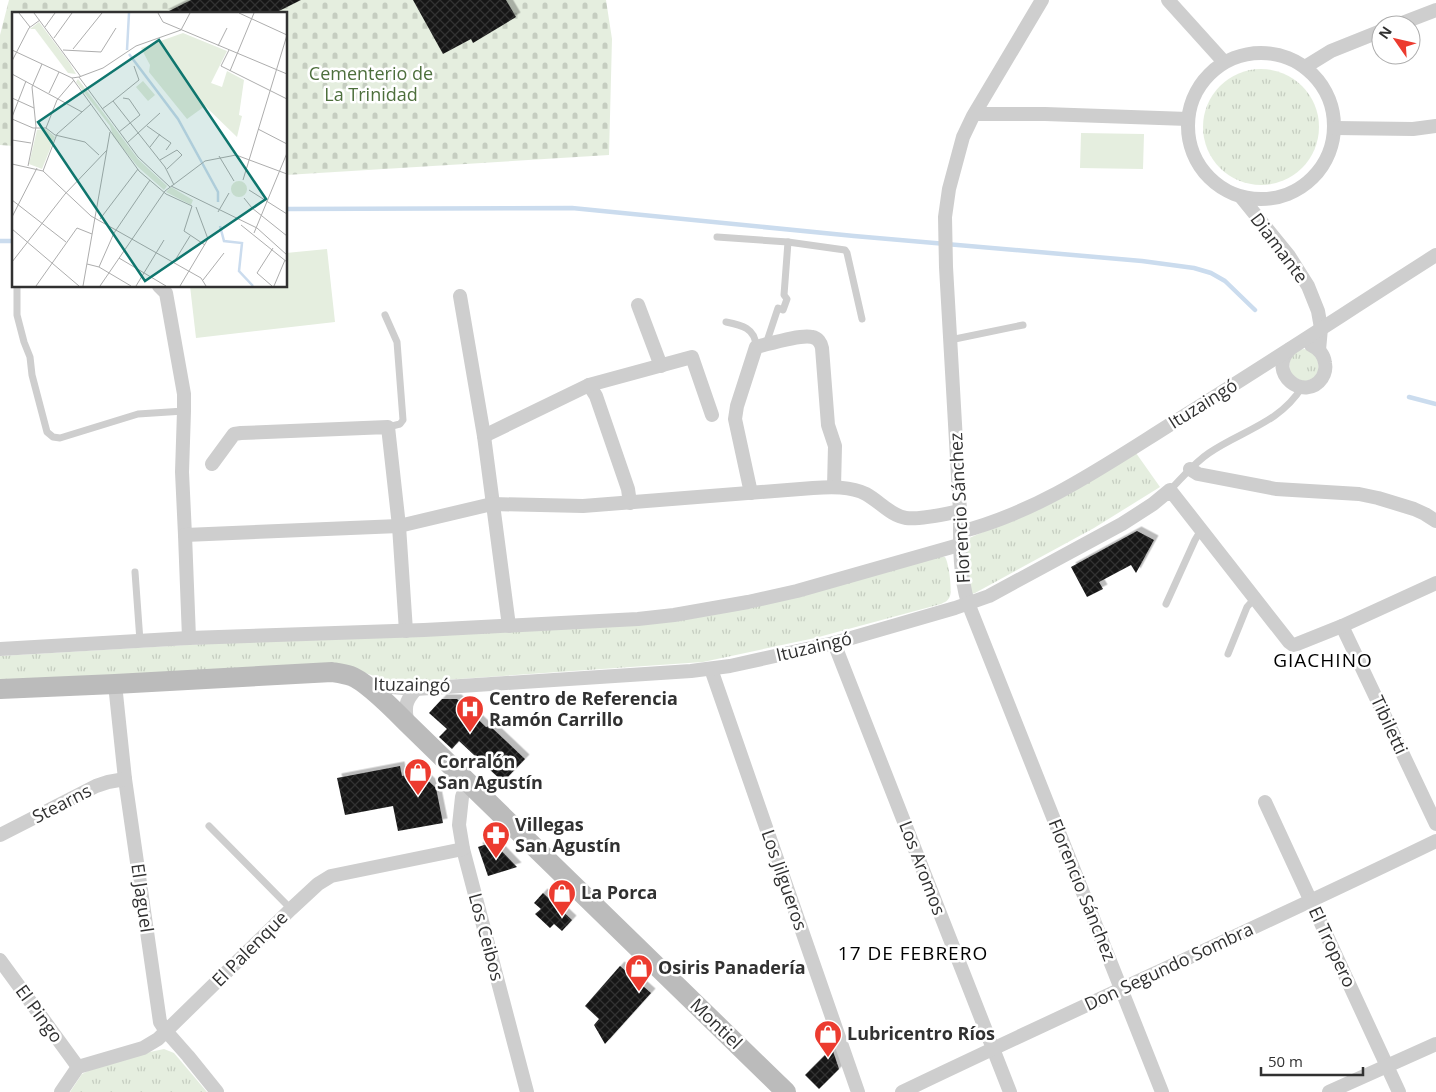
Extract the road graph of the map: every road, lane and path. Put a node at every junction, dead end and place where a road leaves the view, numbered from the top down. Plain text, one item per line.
1 (1042, 0) edge
2 (1168, 0) edge
3 (1436, 10) edge
4 (1421, 16) edge
5 (1371, 35) edge
6 (1224, 62) junction
7 (1305, 67) junction
8 (974, 114) junction
9 (1188, 119) junction
10 (1436, 126) edge
11 (1335, 128) junction
12 (1242, 198) junction
13 (717, 237) dead end
14 (788, 242) junction
15 (1436, 255) edge
16 (17, 288) edge
17 (161, 288) edge
18 (460, 296) dead end
19 (638, 305) dead end
20 (385, 315) dead end
21 (862, 319) dead end
22 (726, 322) dead end
23 (1024, 326) dead end
24 (1321, 328) junction
25 (950, 340) junction
26 (761, 346) junction
27 (1293, 347) junction
28 (1319, 350) junction
29 (660, 366) junction
30 (1260, 368) junction
31 (1284, 373) junction
32 (589, 385) junction
33 (1302, 387) junction
34 (184, 411) junction
35 (712, 416) dead end
36 (388, 427) junction
37 (484, 436) junction
38 (212, 464) dead end
39 (1190, 469) junction
40 (834, 487) junction
41 (1170, 490) junction
42 (750, 494) junction
43 (630, 503) junction
44 (492, 504) junction
45 (960, 511) junction
46 (1431, 517) edge
47 (398, 526) junction
48 (1202, 530) junction
49 (185, 535) junction
50 (960, 539) junction
51 (135, 572) dead end
52 (1436, 583) edge
53 (1255, 598) junction
54 (968, 603) junction
55 (1166, 604) dead end
56 (509, 626) junction
57 (1342, 626) junction
58 (406, 631) junction
59 (189, 638) junction
60 (140, 641) junction
61 (834, 643) junction
62 (0, 649) edge
63 (1228, 654) dead end
64 (711, 669) junction
65 (115, 684) junction
66 (365, 685) junction
67 (0, 689) edge
68 (416, 689) junction
69 (408, 724) junction
70 (125, 779) junction
71 (467, 782) junction
72 (1265, 802) dead end
73 (1436, 824) edge
74 (208, 826) dead end
75 (0, 835) edge
76 (1436, 841) edge
77 (463, 849) junction
78 (1311, 902) junction
79 (291, 909) junction
80 (0, 960) edge
81 (1121, 990) junction
82 (166, 1031) junction
83 (1436, 1044) edge
84 (993, 1048) junction
85 (1387, 1066) junction
86 (78, 1068) junction
87 (61, 1092) edge
88 (217, 1092) edge
89 (527, 1092) edge
90 (786, 1092) edge
91 (858, 1092) edge
92 (902, 1092) edge
93 (1010, 1092) edge
94 (1162, 1092) edge
95 (1329, 1092) edge
96 (1399, 1092) edge

1 - 8 street, Florencio Sánchez
2 - 6 street
3 - 4 street
5 - 7 street
6 - 7 street
6 - 9 street
7 - 11 street
8 - 9 street
8 - 25 street, Florencio Sánchez
9 - 12 street
10 - 11 street
11 - 12 street
12 - 24 street, Diamante
13 - 14 lane
14 - 21 lane
14 - 26 lane
15 - 24 street, Ituzaingó
16 - 34 lane
17 - 34 street
18 - 37 street
19 - 29 street
20 - 36 lane
22 - 26 lane
23 - 25 lane
24 - 27 street, Ituzaingó
24 - 28 street, Diamante
25 - 45 street, Florencio Sánchez
26 - 40 street
26 - 42 street
27 - 28 street
27 - 30 street, Ituzaingó
27 - 31 street
28 - 33 street
29 - 32 street
29 - 35 street
30 - 31 street
30 - 50 street, Ituzaingó
31 - 33 street
32 - 37 street
32 - 43 street
33 - 39 lane
34 - 49 street
36 - 38 street
36 - 47 street
37 - 44 street
39 - 41 lane
39 - 46 street
40 - 42 street
40 - 45 street
41 - 48 street
41 - 54 street, Ituzaingó
42 - 43 street
43 - 44 street
44 - 47 street
44 - 56 street
45 - 50 street, Florencio Sánchez
47 - 49 street
47 - 58 street
48 - 53 street
48 - 55 lane
49 - 59 street
50 - 54 street, Florencio Sánchez
50 - 56 street, Ituzaingó
51 - 60 lane
52 - 57 street
53 - 57 street
53 - 63 lane
54 - 61 street, Ituzaingó
54 - 81 street, Florencio Sánchez
56 - 58 street, Ituzaingó
57 - 73 street, Tibiletti
58 - 59 street, Ituzaingó
59 - 60 street, Ituzaingó
60 - 62 street, Ituzaingó
61 - 64 street, Ituzaingó
61 - 84 street, Los Aromos
64 - 68 street, Ituzaingó
64 - 91 street, Los Jilgueros
65 - 66 street, Ituzaingó
65 - 67 street, Ituzaingó
65 - 70 street, El Jaguel
66 - 68 street, Ituzaingó
66 - 69 street, Montiel
68 - 69 street
69 - 71 street, Montiel
70 - 75 street, Stearns
70 - 82 street, El Jaguel
71 - 77 street, Los Ceibos
71 - 90 street, Montiel
72 - 78 street, El Tropero
74 - 79 lane
76 - 78 street, Don Segundo Sombra
77 - 79 street, El Palenque
77 - 89 street, Los Ceibos
78 - 81 street, Don Segundo Sombra
78 - 85 street, El Tropero
79 - 82 street, El Palenque
80 - 86 street, El Pingo
81 - 84 street, Don Segundo Sombra
81 - 94 street, Florencio Sánchez
82 - 86 street, El Palenque
82 - 88 street, El Jaguel
83 - 85 street
84 - 92 street, Don Segundo Sombra
84 - 93 street, Los Aromos
85 - 95 street
85 - 96 street, El Tropero
86 - 87 street

